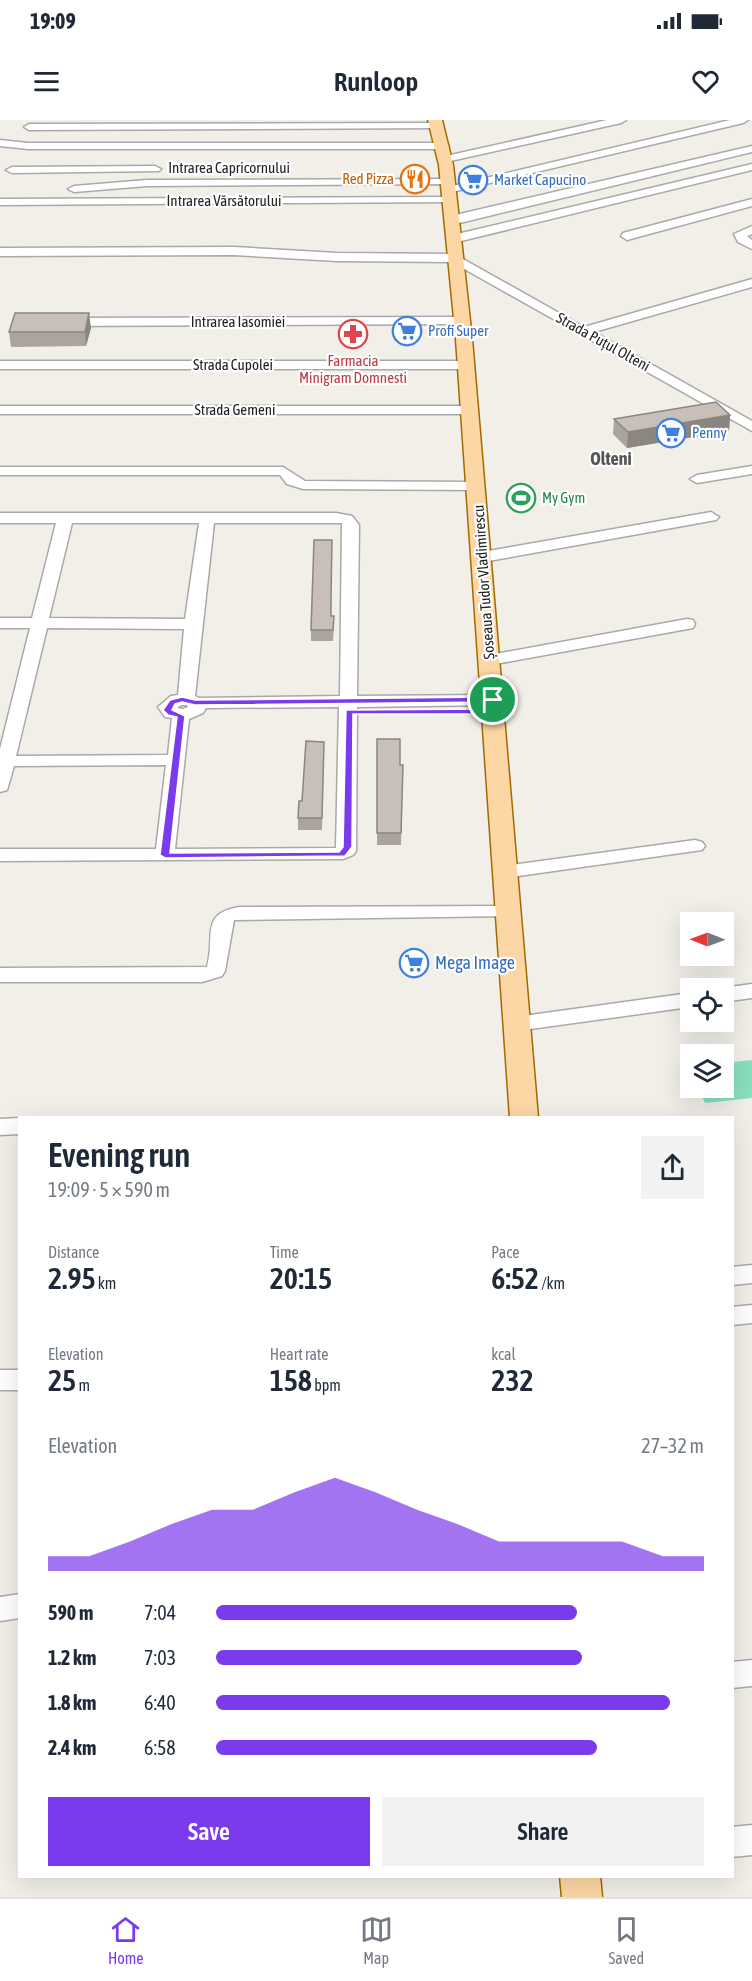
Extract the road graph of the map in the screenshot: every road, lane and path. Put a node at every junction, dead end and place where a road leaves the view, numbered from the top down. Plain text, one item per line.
1 (621, 120) edge
2 (743, 120) edge
3 (30, 123) edge
4 (437, 123) edge
5 (0, 143) edge
6 (21, 146) junction
7 (752, 149) edge
8 (752, 167) edge
9 (162, 168) dead end
10 (5, 183) edge
11 (447, 183) junction
12 (58, 188) dead end
13 (752, 202) edge
14 (68, 212) dead end
15 (752, 230) edge
16 (627, 236) dead end
17 (752, 245) edge
18 (453, 248) junction
19 (0, 252) edge
20 (752, 283) edge
21 (462, 321) junction
22 (49, 322) edge
23 (583, 331) junction
24 (0, 365) edge
25 (466, 365) junction
26 (0, 410) edge
27 (471, 410) junction
28 (752, 427) edge
29 (752, 470) edge
30 (0, 471) edge
31 (698, 479) dead end
32 (477, 486) junction
33 (711, 517) dead end
34 (0, 518) edge
35 (65, 518) junction
36 (207, 518) junction
37 (483, 557) junction
38 (0, 623) edge
39 (39, 623) junction
40 (193, 624) junction
41 (687, 624) dead end
42 (490, 660) junction
43 (0, 702) edge
44 (349, 706) junction
45 (493, 706) junction
46 (189, 707) junction
47 (12, 708) edge
48 (177, 760) junction
49 (6, 761) junction
50 (0, 786) edge
51 (695, 846) dead end
52 (0, 855) edge
53 (165, 855) junction
54 (505, 872) junction
55 (507, 912) junction
56 (0, 975) edge
57 (752, 991) edge
58 (734, 993) edge
59 (680, 1001) edge
60 (516, 1024) junction
61 (524, 1116) edge
62 (18, 1126) edge
63 (0, 1127) edge
64 (752, 1274) edge
65 (734, 1276) edge
66 (752, 1314) edge
67 (734, 1316) edge
68 (0, 1380) edge
69 (18, 1380) edge
70 (18, 1606) edge
71 (0, 1608) edge
72 (752, 1673) edge
73 (734, 1675) edge
74 (752, 1840) edge
75 (734, 1842) edge
76 (580, 1878) edge
77 (582, 1897) edge

1 - 11 street
2 - 11 street
3 - 4 street
3 - 6 street
4 - 11 main road, Șoseaua Tudor Vladimirescu
5 - 6 street
6 - 10 street
6 - 11 street
7 - 11 street
8 - 18 street
9 - 10 street, Intrarea Capricornului
10 - 11 street, Intrarea Vărsătorului
11 - 12 street
11 - 14 street
11 - 18 main road, Șoseaua Tudor Vladimirescu
13 - 16 street
15 - 17 street
18 - 19 street
18 - 21 main road, Șoseaua Tudor Vladimirescu
18 - 23 street, Strada Puțul Olteni
20 - 23 street
21 - 22 street, Intrarea Iasomiei
21 - 25 main road, Șoseaua Tudor Vladimirescu
23 - 28 street, Strada Puțul Olteni
24 - 25 street, Strada Cupolei
25 - 27 main road, Șoseaua Tudor Vladimirescu
26 - 27 street, Strada Gemeni
27 - 32 main road, Șoseaua Tudor Vladimirescu
29 - 31 street
30 - 32 street
32 - 37 main road, Șoseaua Tudor Vladimirescu
33 - 37 street
34 - 35 street
35 - 36 street
35 - 39 street
36 - 40 street
36 - 44 street
37 - 42 main road, Șoseaua Tudor Vladimirescu
38 - 39 street
39 - 40 street
39 - 47 street
40 - 46 street
41 - 42 street
42 - 45 main road, Șoseaua Tudor Vladimirescu
43 - 47 street
44 - 45 street
44 - 46 street
44 - 53 street
45 - 54 main road, Șoseaua Tudor Vladimirescu
46 - 48 street
47 - 49 street
48 - 49 street
48 - 53 street
49 - 50 street
51 - 54 street
52 - 53 street
54 - 55 main road, Șoseaua Tudor Vladimirescu
55 - 56 street
55 - 60 main road, Șoseaua Tudor Vladimirescu
57 - 58 street
59 - 60 street
60 - 61 main road, Șoseaua Tudor Vladimirescu
62 - 63 street
64 - 65 street
66 - 67 street
68 - 69 street
70 - 71 street
72 - 73 street
74 - 75 street
76 - 77 main road

